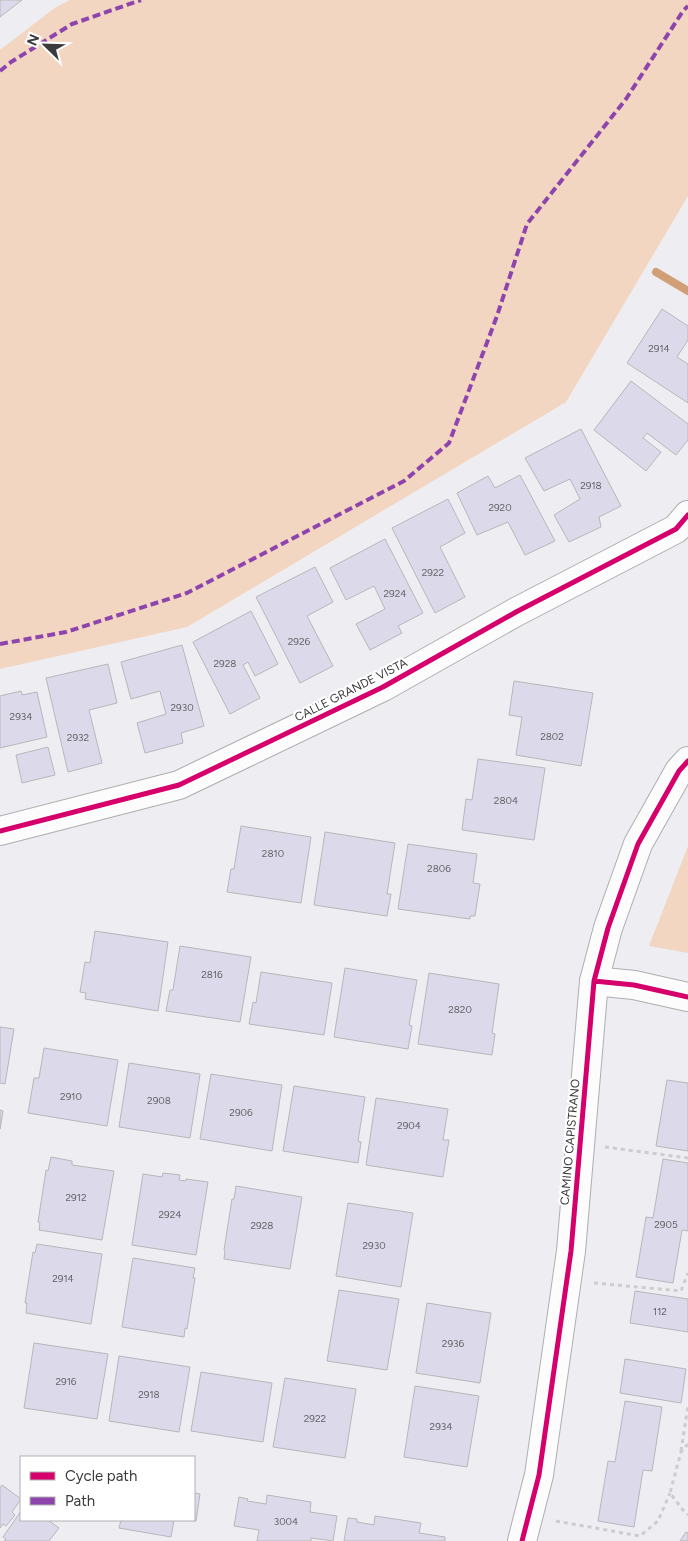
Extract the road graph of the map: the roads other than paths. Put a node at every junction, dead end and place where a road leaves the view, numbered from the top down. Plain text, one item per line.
1 (688, 515) edge
2 (688, 761) edge
3 (0, 831) edge
4 (594, 981) junction
5 (688, 997) edge
6 (526, 1529) edge

1 - 3 street, CALLE GRANDE VISTA
2 - 4 street, CAMINO CAPISTRANO
4 - 5 street
4 - 6 street, CAMINO CAPISTRANO

